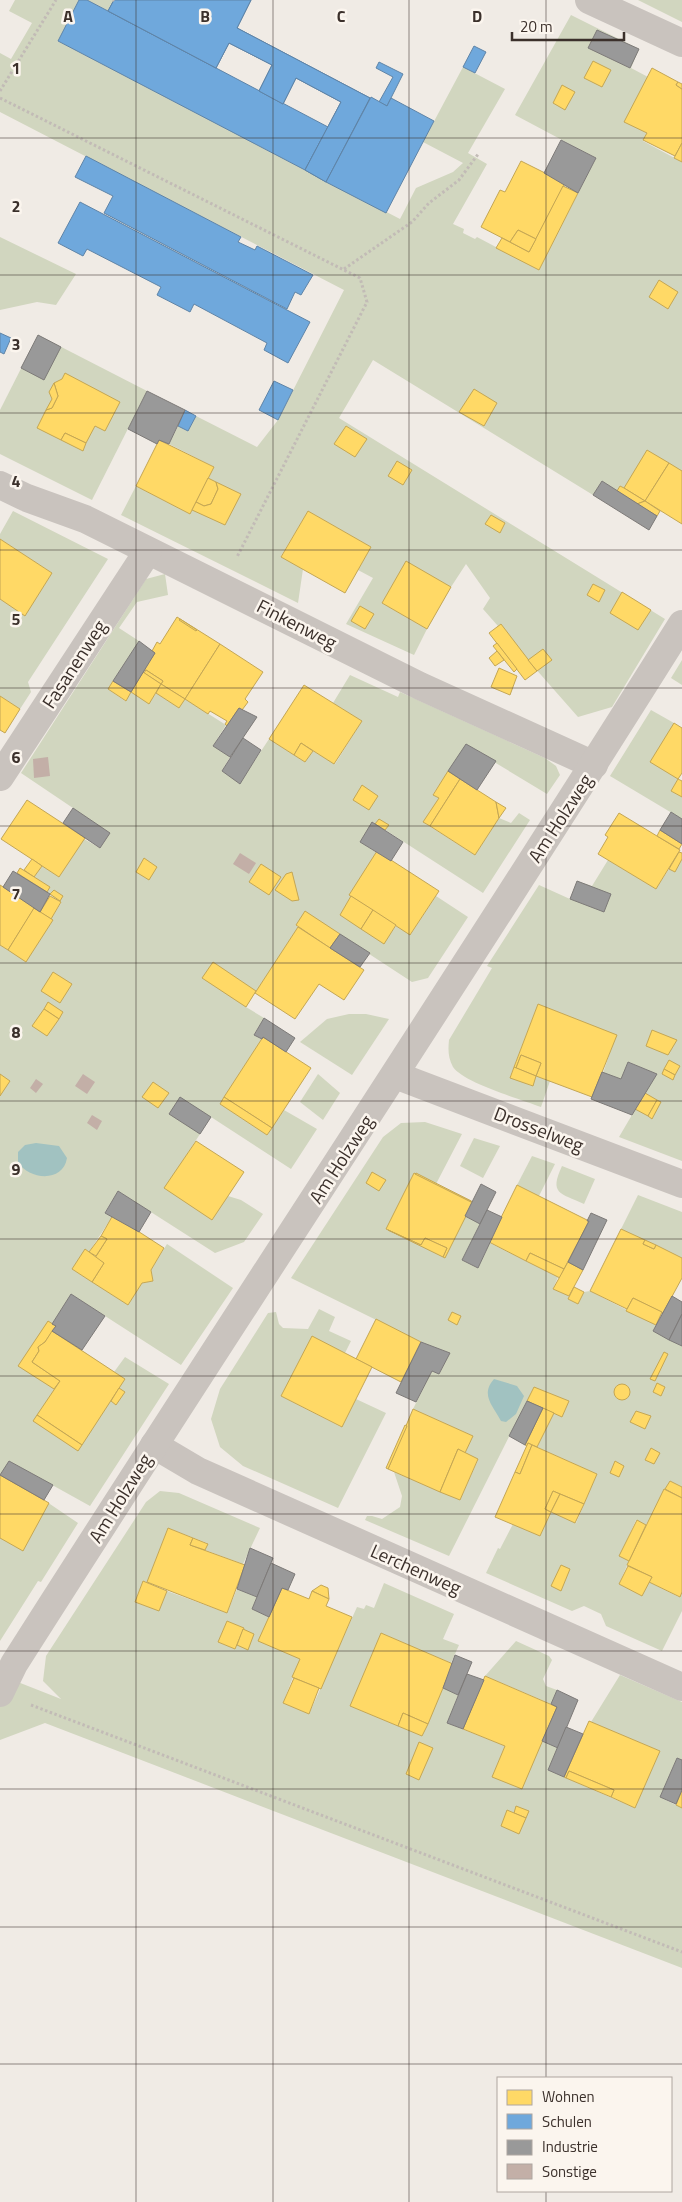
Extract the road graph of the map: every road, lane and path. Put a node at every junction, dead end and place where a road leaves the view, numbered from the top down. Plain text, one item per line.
1 (56, 0) edge
2 (589, 0) edge
3 (682, 43) edge
4 (0, 91) edge
5 (0, 98) edge
6 (479, 153) dead end
7 (344, 269) junction
8 (0, 485) edge
9 (148, 551) junction
10 (222, 587) junction
11 (682, 624) edge
12 (594, 765) junction
13 (0, 777) edge
14 (396, 1075) junction
15 (682, 1184) edge
16 (154, 1444) junction
17 (682, 1687) edge
18 (0, 1693) edge
19 (682, 1952) edge

1 - 4 path
2 - 3 street
5 - 7 path
6 - 7 path
7 - 10 path
8 - 9 street, Finkenweg
9 - 10 street, Finkenweg
9 - 13 street, Fasanenweg
10 - 12 street, Finkenweg
11 - 12 street, Am Holzweg
12 - 14 street, Am Holzweg
14 - 15 street, Drosselweg
14 - 16 street, Am Holzweg
16 - 17 street, Lerchenweg
16 - 18 street, Am Holzweg
18 - 19 path

